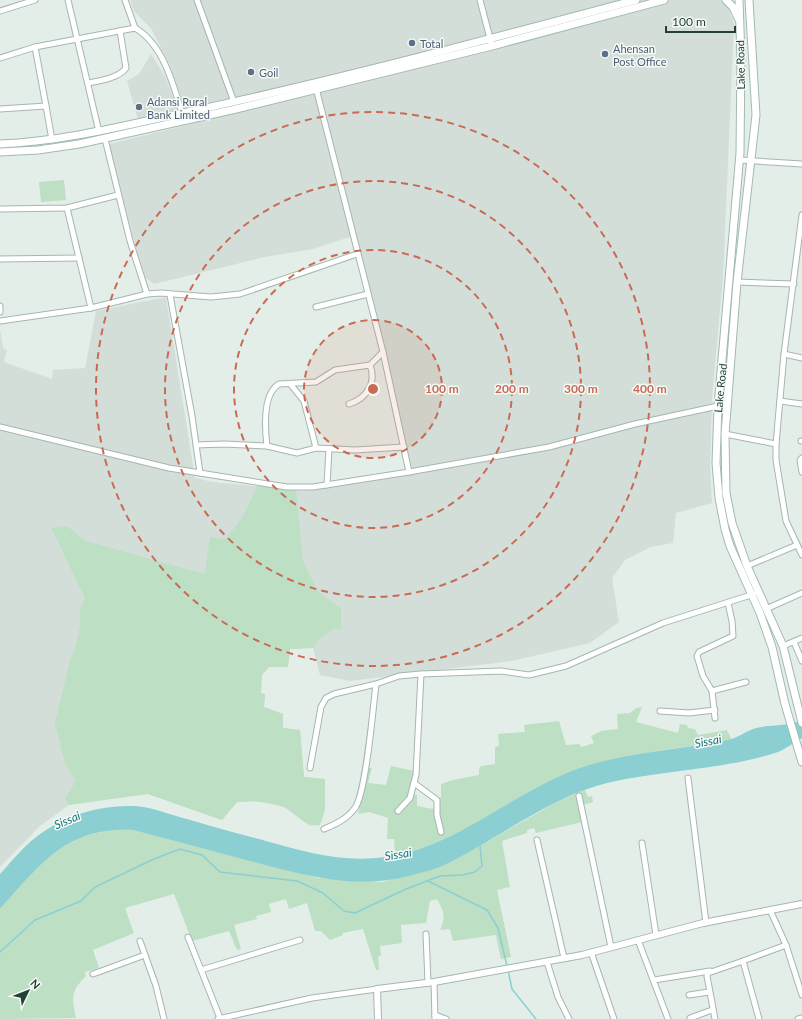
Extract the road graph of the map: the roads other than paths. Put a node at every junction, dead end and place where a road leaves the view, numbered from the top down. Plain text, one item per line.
1 (35, 0) edge
2 (68, 0) edge
3 (125, 0) edge
4 (197, 0) edge
5 (480, 0) edge
6 (636, 0) edge
7 (664, 0) edge
8 (726, 0) edge
9 (739, 0) edge
10 (749, 0) edge
11 (0, 11) edge
12 (739, 21) junction
13 (135, 28) junction
14 (120, 30) junction
15 (77, 39) junction
16 (491, 43) junction
17 (35, 47) junction
18 (0, 58) edge
19 (88, 83) junction
20 (315, 86) junction
21 (234, 102) junction
22 (46, 106) junction
23 (0, 109) edge
24 (182, 113) junction
25 (99, 132) junction
26 (105, 139) junction
27 (52, 140) junction
28 (0, 144) edge
29 (0, 152) edge
30 (740, 160) junction
31 (750, 160) junction
32 (802, 164) edge
33 (118, 195) junction
34 (67, 208) junction
35 (0, 209) edge
36 (802, 215) edge
37 (357, 254) junction
38 (79, 258) junction
39 (0, 259) edge
40 (737, 282) junction
41 (794, 284) junction
42 (147, 294) junction
43 (170, 294) junction
44 (368, 294) junction
45 (0, 306) edge
46 (316, 307) dead end
47 (91, 308) junction
48 (0, 312) edge
49 (0, 321) edge
50 (382, 352) junction
51 (784, 354) junction
52 (802, 358) edge
53 (370, 365) junction
54 (291, 384) junction
55 (780, 401) junction
56 (349, 404) dead end
57 (802, 404) edge
58 (718, 406) junction
59 (0, 427) edge
60 (725, 434) junction
61 (776, 444) junction
62 (196, 445) junction
63 (266, 446) junction
64 (404, 447) junction
65 (316, 448) junction
66 (329, 449) junction
67 (802, 458) edge
68 (410, 472) junction
69 (802, 472) edge
70 (200, 473) junction
71 (327, 485) junction
72 (797, 545) junction
73 (801, 552) edge
74 (747, 566) junction
75 (802, 592) edge
76 (755, 594) junction
77 (728, 603) junction
78 (766, 610) junction
79 (802, 638) edge
80 (794, 642) junction
81 (783, 646) junction
82 (802, 661) edge
83 (421, 674) junction
84 (746, 682) dead end
85 (376, 684) junction
86 (712, 691) junction
87 (715, 710) junction
88 (660, 711) dead end
89 (715, 718) dead end
90 (801, 721) edge
91 (802, 762) edge
92 (310, 768) dead end
93 (688, 778) dead end
94 (414, 783) junction
95 (578, 796) dead end
96 (398, 811) dead end
97 (324, 828) dead end
98 (441, 832) dead end
99 (537, 840) dead end
100 (642, 843) dead end
101 (802, 904) edge
102 (770, 910) junction
103 (706, 923) junction
104 (426, 934) dead end
105 (656, 935) junction
106 (188, 937) dead end
107 (300, 940) dead end
108 (638, 940) junction
109 (140, 941) dead end
110 (786, 945) junction
111 (611, 947) junction
112 (591, 952) junction
113 (145, 955) junction
114 (564, 958) junction
115 (743, 961) junction
116 (546, 962) junction
117 (201, 970) junction
118 (711, 971) junction
119 (93, 974) dead end
120 (654, 980) junction
121 (431, 982) junction
122 (378, 990) junction
123 (709, 992) junction
124 (689, 995) dead end
125 (802, 995) edge
126 (712, 1010) junction
127 (435, 1017) edge
128 (690, 1018) edge
129 (802, 1018) edge
130 (164, 1019) edge
131 (219, 1019) edge
132 (378, 1019) edge
133 (446, 1019) edge
134 (569, 1019) edge
135 (614, 1019) edge
136 (668, 1019) edge
137 (715, 1019) edge
138 (759, 1019) edge
139 (798, 1019) edge

1 - 11 street
2 - 15 street
3 - 13 street
4 - 21 street
5 - 16 street
6 - 16 main road
7 - 16 main road
8 - 12 main road
9 - 12 main road, Lake Road
10 - 31 main road, Lake Road
12 - 30 main road, Lake Road
13 - 14 street
13 - 24 street
14 - 15 street
14 - 19 street
15 - 17 street
15 - 19 street
16 - 20 main road
17 - 18 street
17 - 22 street
19 - 25 street
20 - 21 main road
20 - 26 main road
20 - 37 street
21 - 24 main road
22 - 23 street
22 - 27 street
24 - 25 main road
25 - 27 main road
26 - 29 main road
26 - 33 street
27 - 28 main road
30 - 31 street
30 - 58 main road, Lake Road
31 - 32 street
31 - 40 main road, Lake Road
33 - 34 street
33 - 42 street
34 - 35 street
34 - 38 street
36 - 41 street
37 - 43 street
37 - 44 street
38 - 39 street
38 - 47 street
40 - 41 street
40 - 60 main road, Lake Road
41 - 51 street
42 - 43 street
42 - 47 street
43 - 62 street
44 - 46 street
44 - 50 street
45 - 48 street
47 - 49 street
50 - 53 street
50 - 64 street
51 - 52 street
51 - 55 street
53 - 54 street
53 - 56 street
54 - 63 street
54 - 65 street
55 - 57 street
55 - 61 street
58 - 68 street
58 - 76 main road, Lake Road
59 - 70 street
60 - 61 street
60 - 74 main road, Lake Road
61 - 72 street
62 - 63 street
62 - 70 street
63 - 65 street
64 - 66 street
64 - 68 street
65 - 66 street
66 - 71 street
67 - 69 street
68 - 71 street
70 - 71 street
72 - 73 street
72 - 74 street
74 - 76 main road, Lake Road
75 - 78 street
76 - 77 street
76 - 78 main road, Lake Road
76 - 91 main road, Lake Road
77 - 83 street
77 - 86 street
78 - 81 main road, Lake Road
79 - 80 street
80 - 81 street
80 - 82 street
81 - 90 main road, Lake Road
83 - 85 street
83 - 94 street
84 - 86 street
85 - 92 street
85 - 97 street
86 - 87 street
87 - 88 street
87 - 89 street
93 - 103 street
94 - 96 street
94 - 98 street
95 - 111 street
99 - 114 street
100 - 105 street
101 - 102 street
102 - 103 street
102 - 110 street
103 - 105 street
104 - 121 street
105 - 108 street
106 - 117 street
107 - 117 street
108 - 111 street
108 - 120 street
109 - 113 street
110 - 115 street
110 - 125 street
111 - 112 street
112 - 114 street
112 - 135 street
113 - 119 street
113 - 130 street
114 - 116 street
115 - 118 street
115 - 138 street
116 - 121 street
116 - 134 street
117 - 131 street
118 - 120 street
118 - 123 street
120 - 136 street
121 - 122 street
121 - 127 street
122 - 131 street
122 - 132 street
123 - 124 street
123 - 126 street
126 - 128 street
126 - 137 street
127 - 133 street
129 - 139 street

